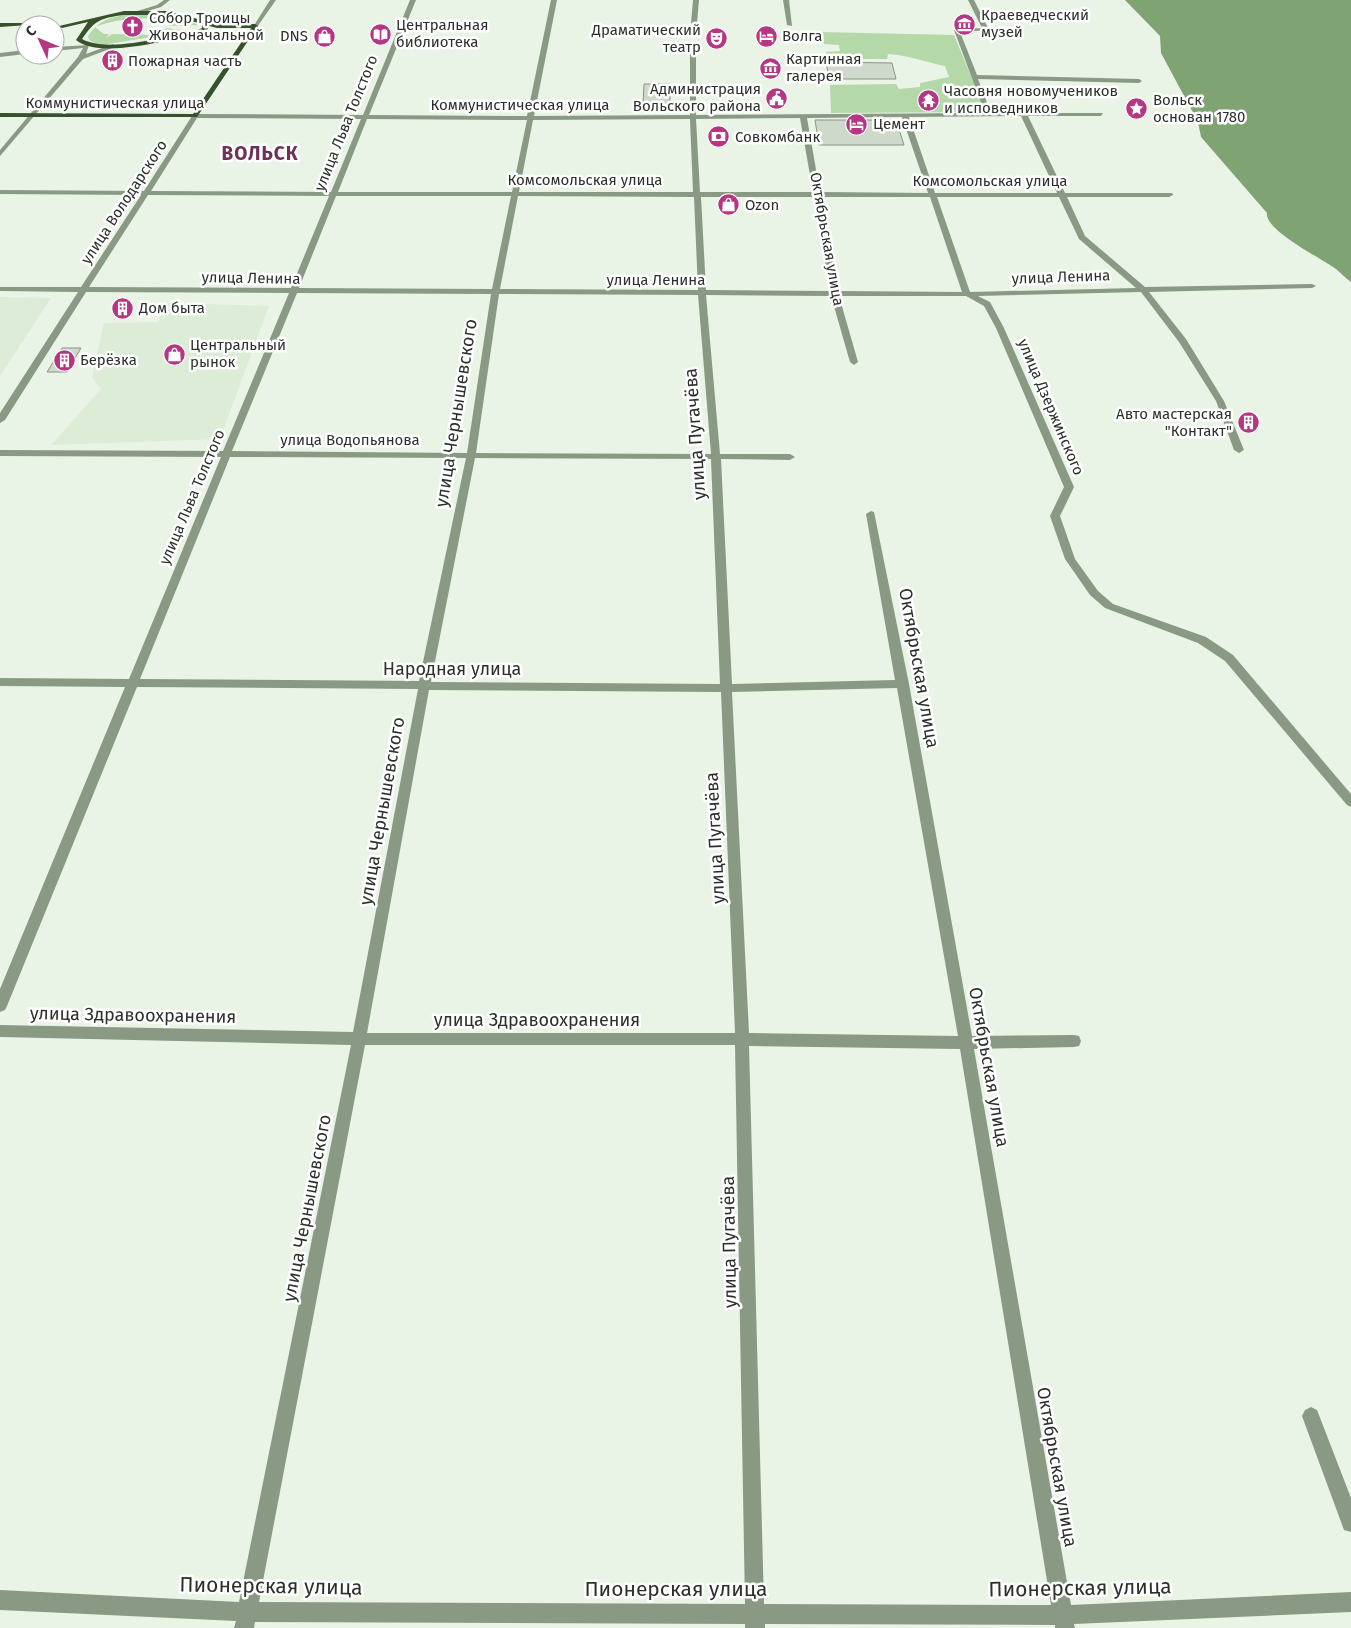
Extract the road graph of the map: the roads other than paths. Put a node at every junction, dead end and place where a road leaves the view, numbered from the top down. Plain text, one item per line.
1 (166, 0) edge
2 (273, 0) edge
3 (413, 0) edge
4 (554, 0) edge
5 (696, 0) edge
6 (786, 0) edge
7 (971, 0) edge
8 (134, 13) junction
9 (97, 19) junction
10 (694, 23) dead end
11 (206, 24) junction
12 (0, 25) edge
13 (15, 25) edge
14 (65, 25) edge
15 (790, 25) dead end
16 (256, 26) junction
17 (228, 27) junction
18 (65, 28) edge
19 (200, 31) junction
20 (82, 33) junction
21 (79, 40) junction
22 (65, 45) edge
23 (86, 46) junction
24 (113, 46) junction
25 (693, 47) dead end
26 (65, 48) edge
27 (15, 53) edge
28 (0, 55) edge
29 (82, 58) junction
30 (974, 77) junction
31 (1139, 81) dead end
32 (1101, 114) dead end
33 (0, 115) edge
34 (34, 115) junction
35 (1024, 115) junction
36 (196, 116) junction
37 (693, 116) junction
38 (803, 116) junction
39 (905, 116) junction
40 (989, 116) junction
41 (364, 117) junction
42 (530, 118) junction
43 (0, 154) edge
44 (0, 192) edge
45 (148, 192) junction
46 (333, 194) junction
47 (517, 194) junction
48 (698, 194) junction
49 (932, 194) junction
50 (819, 195) junction
51 (1060, 195) junction
52 (1169, 195) dead end
53 (1312, 286) dead end
54 (0, 289) edge
55 (1142, 289) junction
56 (83, 290) junction
57 (292, 292) junction
58 (495, 293) junction
59 (702, 294) junction
60 (835, 294) junction
61 (967, 294) junction
62 (854, 362) dead end
63 (0, 420) edge
64 (1239, 450) dead end
65 (0, 453) edge
66 (226, 454) junction
67 (470, 456) junction
68 (716, 458) junction
69 (790, 458) dead end
70 (871, 514) dead end
71 (0, 682) edge
72 (131, 683) junction
73 (903, 684) junction
74 (424, 686) junction
75 (725, 688) junction
76 (1351, 802) edge
77 (0, 1006) edge
78 (0, 1031) edge
79 (360, 1039) junction
80 (742, 1039) junction
81 (1074, 1041) dead end
82 (966, 1043) junction
83 (1311, 1416) dead end
84 (1351, 1523) edge
85 (0, 1600) edge
86 (1351, 1602) edge
87 (246, 1620) edge
88 (755, 1621) edge
89 (1064, 1621) edge

1 - 8 street
2 - 16 street, улица Володарского
3 - 41 street, улица Льва Толстого
4 - 42 street, улица Чернышевского
5 - 10 street
6 - 15 street
7 - 30 street
8 - 9 main road
8 - 11 main road
9 - 14 main road
9 - 20 main road
11 - 17 main road
11 - 19 main road
12 - 13 main road
16 - 17 main road
16 - 36 main road, улица Володарского
17 - 19 main road
18 - 20 main road
19 - 24 main road
20 - 21 main road
21 - 22 street
21 - 23 main road
23 - 24 main road
23 - 26 street
23 - 29 street
24 - 29 street
25 - 37 street, улица Пугачёва
27 - 28 street
29 - 34 street
30 - 31 street
30 - 40 street
32 - 35 street, Коммунистическая улица
33 - 34 main road, Коммунистическая улица
34 - 36 main road, Коммунистическая улица
34 - 43 street
35 - 40 street, Коммунистическая улица
35 - 51 street
36 - 41 street, Коммунистическая улица
36 - 45 street, улица Володарского
37 - 38 street, Коммунистическая улица
37 - 42 street, Коммунистическая улица
37 - 48 street, улица Пугачёва
38 - 39 street, Коммунистическая улица
38 - 50 street, Октябрьская улица
39 - 40 street, Коммунистическая улица
39 - 49 street
41 - 42 street, Коммунистическая улица
41 - 46 street, улица Льва Толстого
42 - 47 street, улица Чернышевского
44 - 45 street, Комсомольская улица
45 - 46 street, Комсомольская улица
45 - 56 street, улица Володарского
46 - 47 street, Комсомольская улица
46 - 57 street, улица Льва Толстого
47 - 48 street, Комсомольская улица
47 - 58 street, улица Чернышевского
48 - 50 street, Комсомольская улица
48 - 59 street, улица Пугачёва
49 - 50 street, Комсомольская улица
49 - 51 street, Комсомольская улица
49 - 61 street
50 - 60 street, Октябрьская улица
51 - 52 street, Комсомольская улица
51 - 55 street
53 - 55 street, улица Ленина
54 - 56 street, улица Ленина
55 - 61 street, улица Ленина
55 - 64 street
56 - 57 street, улица Ленина
56 - 63 street, улица Володарского
57 - 58 street, улица Ленина
57 - 66 street, улица Льва Толстого
58 - 59 street, улица Ленина
58 - 67 street, улица Чернышевского
59 - 60 street, улица Ленина
59 - 68 street, улица Пугачёва
60 - 61 street, улица Ленина
60 - 62 street, Октябрьская улица
61 - 76 street, улица Дзержинского
65 - 66 street, улица Водопьянова
66 - 67 street, улица Водопьянова
66 - 72 street, улица Льва Толстого
67 - 68 street, улица Водопьянова
67 - 74 street, улица Чернышевского
68 - 69 street, улица Водопьянова
68 - 75 street, улица Пугачёва
70 - 73 street, Октябрьская улица
71 - 72 street, Народная улица
72 - 74 street, Народная улица
72 - 77 street, улица Льва Толстого
73 - 75 street, Народная улица
73 - 82 street, Октябрьская улица
74 - 75 street, Народная улица
74 - 79 street, улица Чернышевского
75 - 80 street, улица Пугачёва
78 - 79 street, улица Здравоохранения
79 - 80 street, улица Здравоохранения
79 - 87 street, улица Чернышевского
80 - 82 street, улица Здравоохранения
80 - 88 street, улица Пугачёва
81 - 82 street, улица Здравоохранения
82 - 89 street, Октябрьская улица
83 - 84 street
85 - 87 street, Пионерская улица
86 - 89 street, Пионерская улица
87 - 88 street, Пионерская улица
88 - 89 street, Пионерская улица

